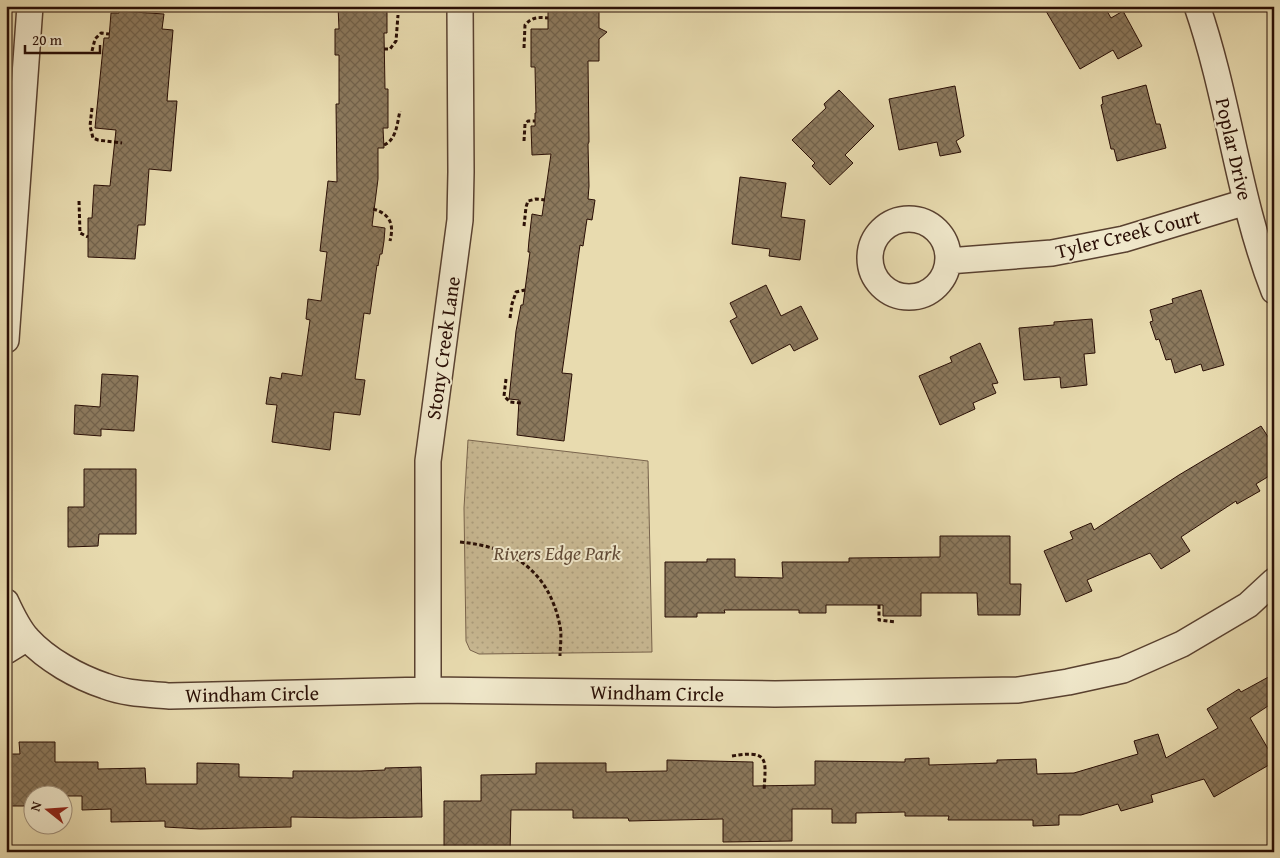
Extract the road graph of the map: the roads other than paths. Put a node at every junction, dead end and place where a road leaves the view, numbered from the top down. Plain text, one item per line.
1 (30, 6) edge
2 (460, 6) edge
3 (1197, 6) edge
4 (1246, 202) junction
5 (948, 260) dead end
6 (1274, 291) edge
7 (6, 340) edge
8 (1274, 581) edge
9 (6, 602) edge
10 (27, 638) junction
11 (6, 652) edge
12 (428, 690) junction

1 - 7 street
2 - 12 street, Stony Creek Lane
3 - 4 street, Poplar Drive
4 - 5 street, Tyler Creek Court
4 - 6 street, Poplar Drive
8 - 12 street, Windham Circle
9 - 10 street, Windham Circle
10 - 11 street
10 - 12 street, Windham Circle

